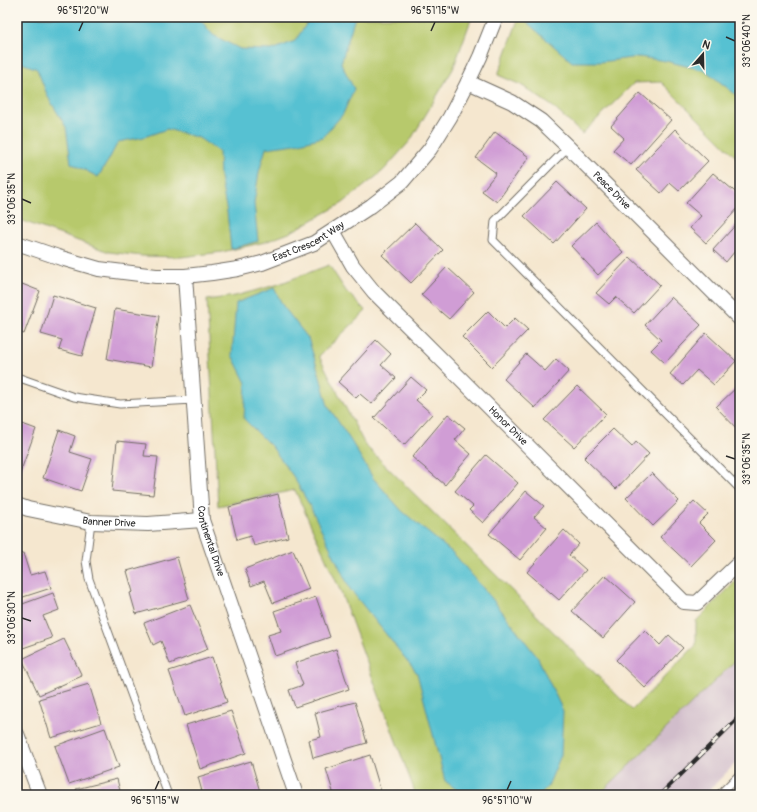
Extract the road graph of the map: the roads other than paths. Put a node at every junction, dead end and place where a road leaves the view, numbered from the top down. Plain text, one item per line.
1 (496, 17) edge
2 (468, 82) junction
3 (568, 147) junction
4 (333, 231) junction
5 (17, 243) edge
6 (185, 276) junction
7 (740, 319) edge
8 (17, 377) edge
9 (194, 400) junction
10 (740, 489) edge
11 (17, 505) edge
12 (202, 520) junction
13 (91, 522) junction
14 (740, 562) edge
15 (17, 734) edge
16 (740, 774) edge
17 (40, 795) edge
18 (168, 795) edge
19 (296, 795) edge
20 (719, 795) edge

1 - 2 street, East Crescent Way
2 - 3 street, Peace Drive
2 - 4 street, East Crescent Way
3 - 7 street, Peace Drive
3 - 10 lane
4 - 6 street, East Crescent Way
4 - 14 street, Honor Drive
5 - 6 street, East Crescent Way
6 - 9 street, Continental Drive
8 - 9 lane
9 - 12 street, Continental Drive
11 - 13 street, Banner Drive
12 - 13 street, Banner Drive
12 - 19 street, Continental Drive
13 - 18 lane
15 - 17 street
16 - 20 lane

